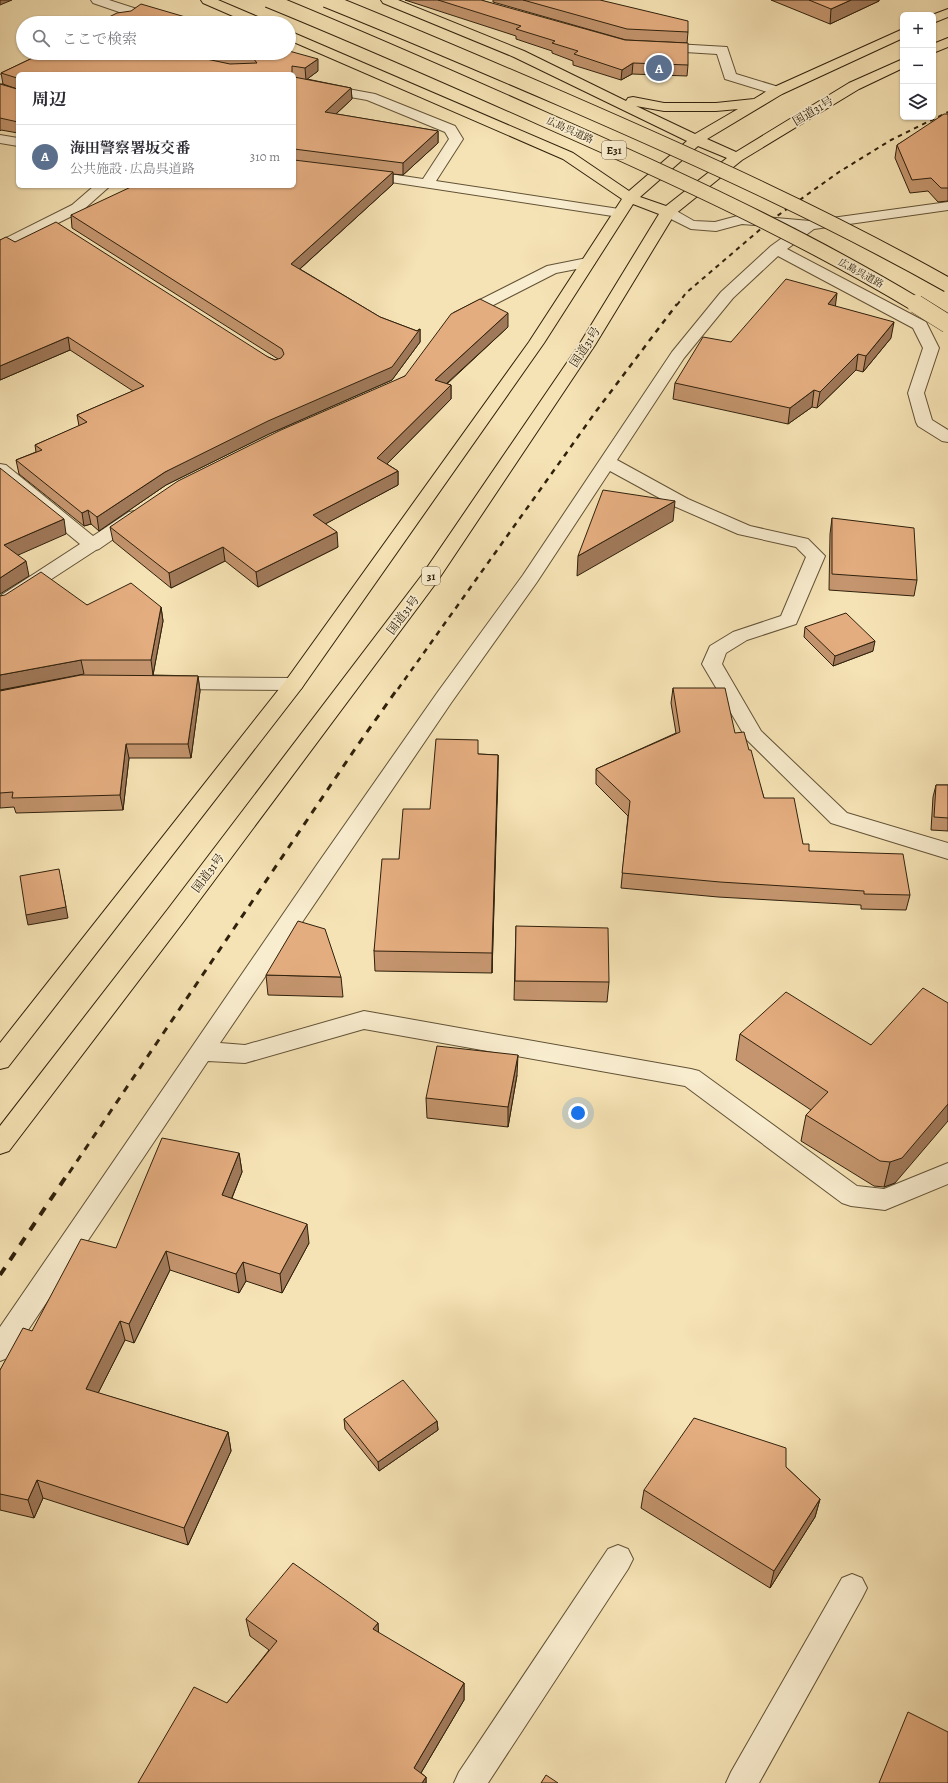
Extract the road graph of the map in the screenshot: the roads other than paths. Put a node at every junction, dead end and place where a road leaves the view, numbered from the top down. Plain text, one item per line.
1 (97, 0) edge
2 (207, 0) edge
3 (268, 0) edge
4 (326, 0) edge
5 (387, 0) edge
6 (948, 13) edge
7 (130, 16) edge
8 (244, 16) edge
9 (936, 19) edge
10 (900, 34) edge
11 (296, 38) edge
12 (948, 42) edge
13 (647, 46) edge
14 (935, 48) edge
15 (44, 60) edge
16 (900, 64) edge
17 (25, 72) edge
18 (16, 78) edge
19 (296, 83) edge
20 (2, 87) edge
21 (777, 91) junction
22 (606, 97) junction
23 (759, 102) junction
24 (696, 140) junction
25 (11, 141) edge
26 (0, 152) edge
27 (737, 157) junction
28 (348, 172) edge
29 (427, 183) junction
30 (101, 188) edge
31 (630, 198) junction
32 (948, 206) edge
33 (668, 212) junction
34 (619, 213) junction
35 (50, 222) junction
36 (810, 225) junction
37 (63, 230) edge
38 (0, 247) edge
39 (776, 249) junction
40 (587, 263) junction
41 (948, 285) edge
42 (444, 324) edge
43 (948, 324) edge
44 (948, 437) edge
45 (607, 462) junction
46 (0, 470) edge
47 (148, 507) edge
48 (93, 545) junction
49 (0, 604) edge
50 (154, 683) edge
51 (294, 684) junction
52 (948, 851) edge
53 (202, 1051) junction
54 (0, 1060) edge
55 (0, 1144) edge
56 (948, 1173) edge
57 (0, 1350) edge
58 (618, 1559) dead end
59 (852, 1588) dead end
60 (470, 1783) edge
61 (742, 1783) edge

1 - 7 street
2 - 8 highway
3 - 43 highway, 広島呉道路 / E31, bridge
4 - 41 highway, E31, bridge
5 - 22 highway
6 - 9 highway
10 - 21 highway
11 - 31 highway
12 - 14 highway
13 - 21 street
15 - 17 street
16 - 27 highway, 国道31号 / 31
18 - 20 street
19 - 29 street
21 - 23 highway
22 - 23 highway
22 - 24 highway
23 - 24 highway
24 - 27 highway
24 - 31 highway
25 - 26 street
27 - 33 highway, 国道31号 / 31
28 - 29 street
29 - 34 street
30 - 35 street
31 - 33 highway
31 - 34 highway
32 - 36 street
33 - 36 street
33 - 55 highway, 国道31号 / 31
34 - 40 highway
35 - 37 street
35 - 38 street
36 - 39 street
39 - 44 street
39 - 45 street
40 - 42 street
40 - 51 highway
45 - 52 street
45 - 53 street
46 - 48 street
47 - 48 street
48 - 49 street
50 - 51 street
51 - 54 highway
53 - 56 street
53 - 57 street
58 - 60 street
59 - 61 street

